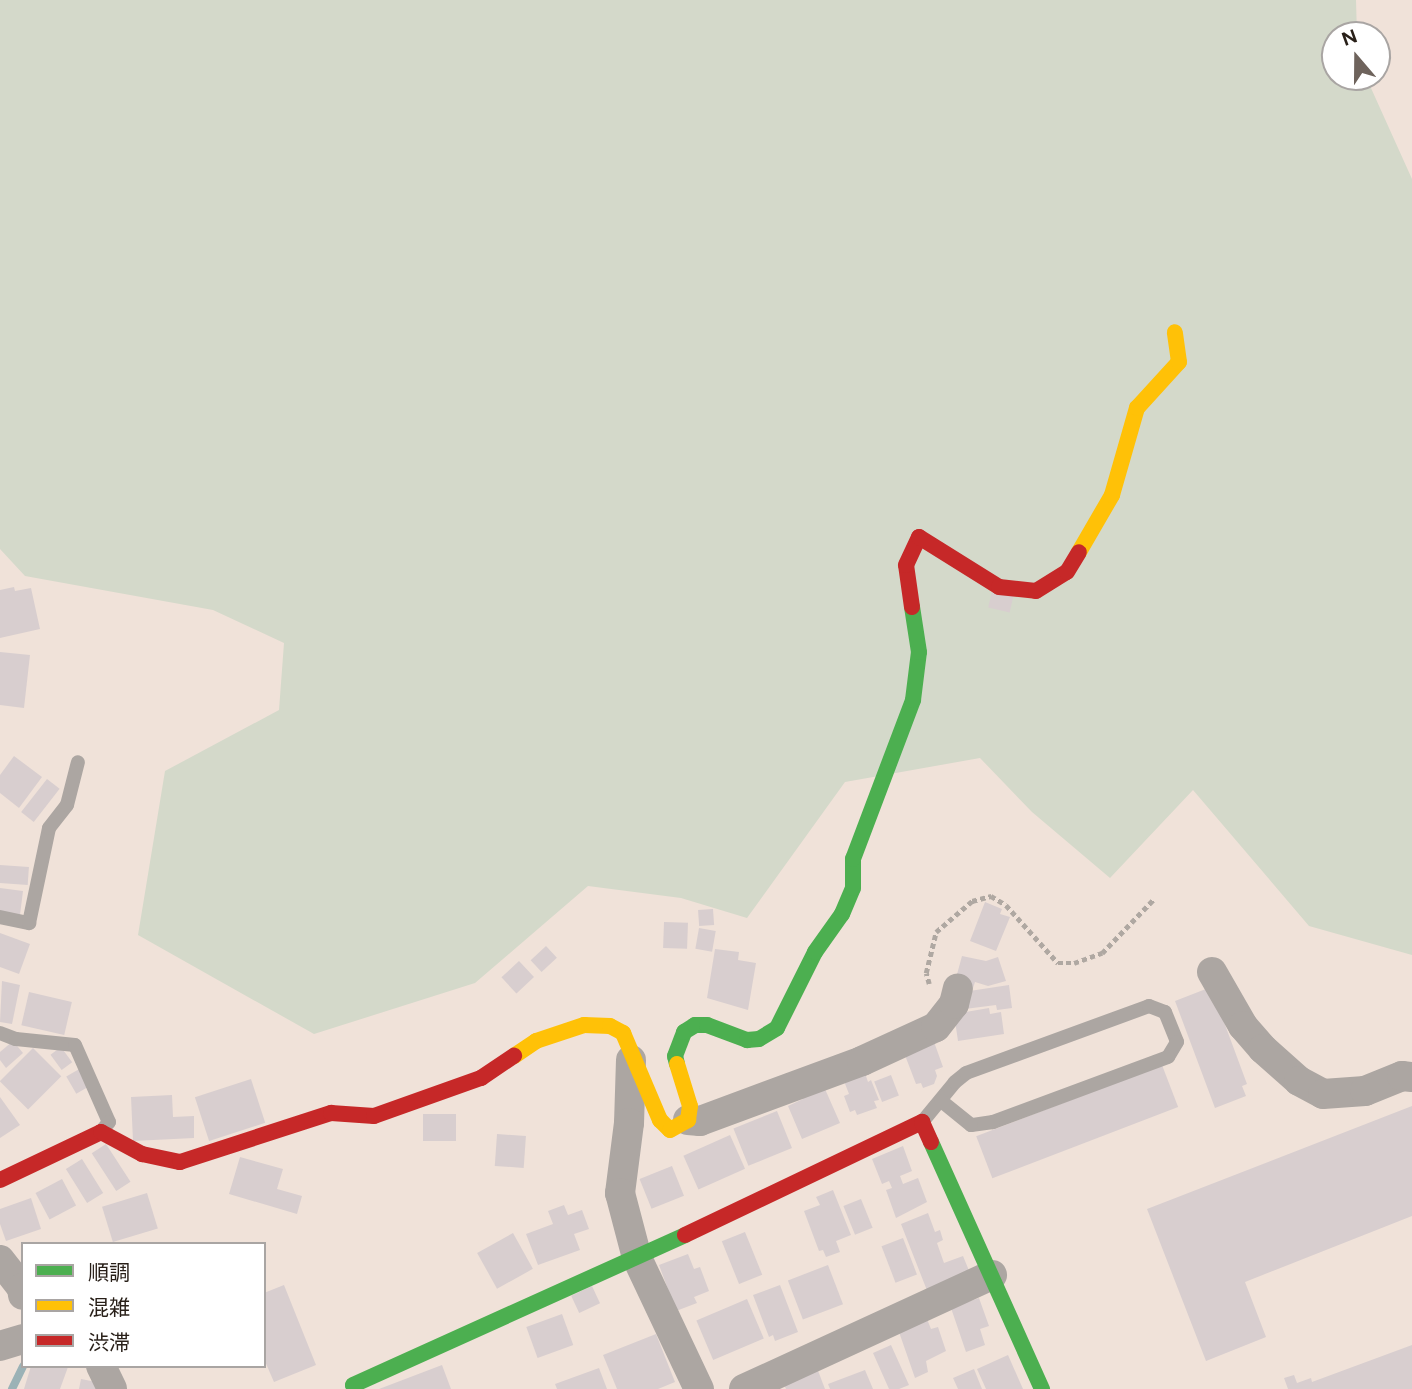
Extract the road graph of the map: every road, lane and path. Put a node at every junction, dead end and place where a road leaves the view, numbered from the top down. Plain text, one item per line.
1 (1175, 332) dead end
2 (78, 762) dead end
3 (1153, 900) dead end
4 (0, 917) edge
5 (1212, 972) dead end
6 (952, 1002) joint
7 (0, 1032) edge
8 (632, 1050) junction
9 (1412, 1077) edge
10 (941, 1101) junction
11 (688, 1120) junction
12 (922, 1122) junction
13 (101, 1132) junction
14 (0, 1180) edge
15 (636, 1258) junction
16 (0, 1260) edge
17 (992, 1275) junction
18 (21, 1287) edge
19 (21, 1340) edge
20 (0, 1346) edge
21 (102, 1368) edge
22 (351, 1388) edge
23 (112, 1389) edge
24 (699, 1389) edge
25 (744, 1389) edge
26 (1042, 1389) edge

1 - 11 street
2 - 4 lane
3 - 6 path
5 - 9 street
6 - 11 street
7 - 13 lane
8 - 11 street
8 - 13 street
8 - 15 street
10 - 10 lane
10 - 12 lane
12 - 15 street
12 - 17 street
13 - 14 street
15 - 22 street
15 - 24 street
16 - 18 street
17 - 25 street
17 - 26 street
19 - 20 street
21 - 23 street

